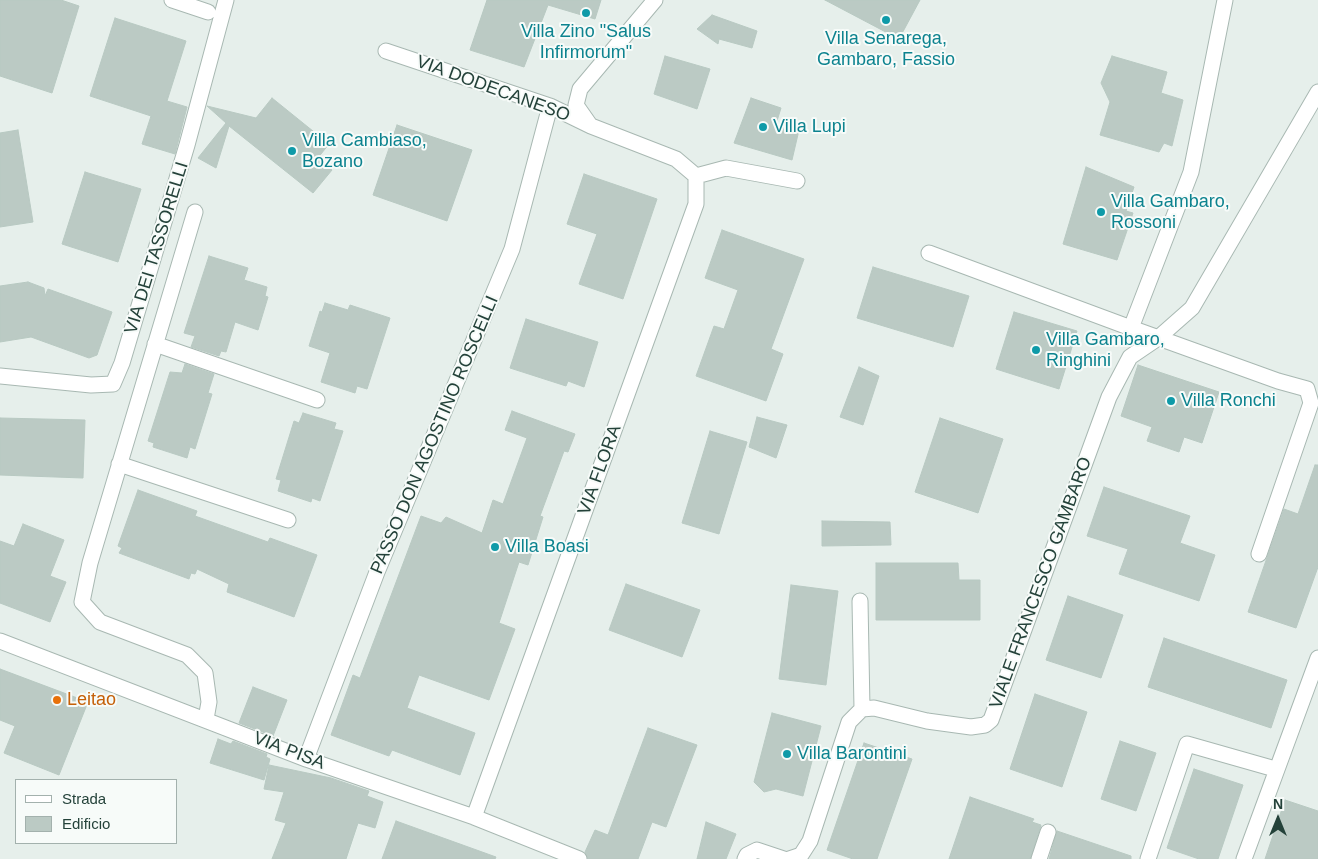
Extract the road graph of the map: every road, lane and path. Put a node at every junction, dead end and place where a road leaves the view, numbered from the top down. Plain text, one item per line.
1 (172, 0) edge
2 (226, 0) edge
3 (655, 0) edge
4 (1225, 0) edge
5 (208, 12) dead end
6 (386, 51) dead end
7 (1318, 92) edge
8 (550, 106) junction
9 (591, 126) junction
10 (696, 176) junction
11 (797, 181) dead end
12 (195, 212) dead end
13 (929, 253) dead end
14 (1131, 328) junction
15 (1158, 338) junction
16 (155, 344) junction
17 (0, 376) edge
18 (317, 400) dead end
19 (120, 464) junction
20 (288, 520) dead end
21 (1259, 554) dead end
22 (860, 601) dead end
23 (0, 641) edge
24 (1318, 658) edge
25 (862, 708) junction
26 (206, 719) junction
27 (306, 759) junction
28 (1276, 769) junction
29 (474, 818) junction
30 (1048, 832) dead end
31 (579, 859) edge
32 (745, 859) edge
33 (784, 859) edge
34 (789, 859) edge
35 (1038, 859) edge
36 (1148, 859) edge
37 (1244, 859) edge

1 - 5 street
2 - 17 street, VIA DEI TASSORELLI
3 - 9 street, VIA DODECANESO
4 - 14 street
6 - 8 street, VIA DODECANESO
7 - 15 street, VIALE FRANCESCO GAMBARO
8 - 9 street, VIA DODECANESO
8 - 27 street, PASSO DON AGOSTINO ROSCELLI
9 - 10 street
10 - 11 street
10 - 29 street, VIA FLORA
12 - 16 street
13 - 14 street
14 - 15 street
15 - 21 street
15 - 25 street, VIALE FRANCESCO GAMBARO
16 - 18 street
16 - 19 street
19 - 20 street
19 - 26 street
22 - 25 street
23 - 26 street, VIA PISA
24 - 28 street
25 - 34 street
26 - 27 street, VIA PISA
27 - 29 street, VIA PISA
28 - 36 street
28 - 37 street
29 - 31 street, VIA PISA
30 - 35 street
32 - 33 street

